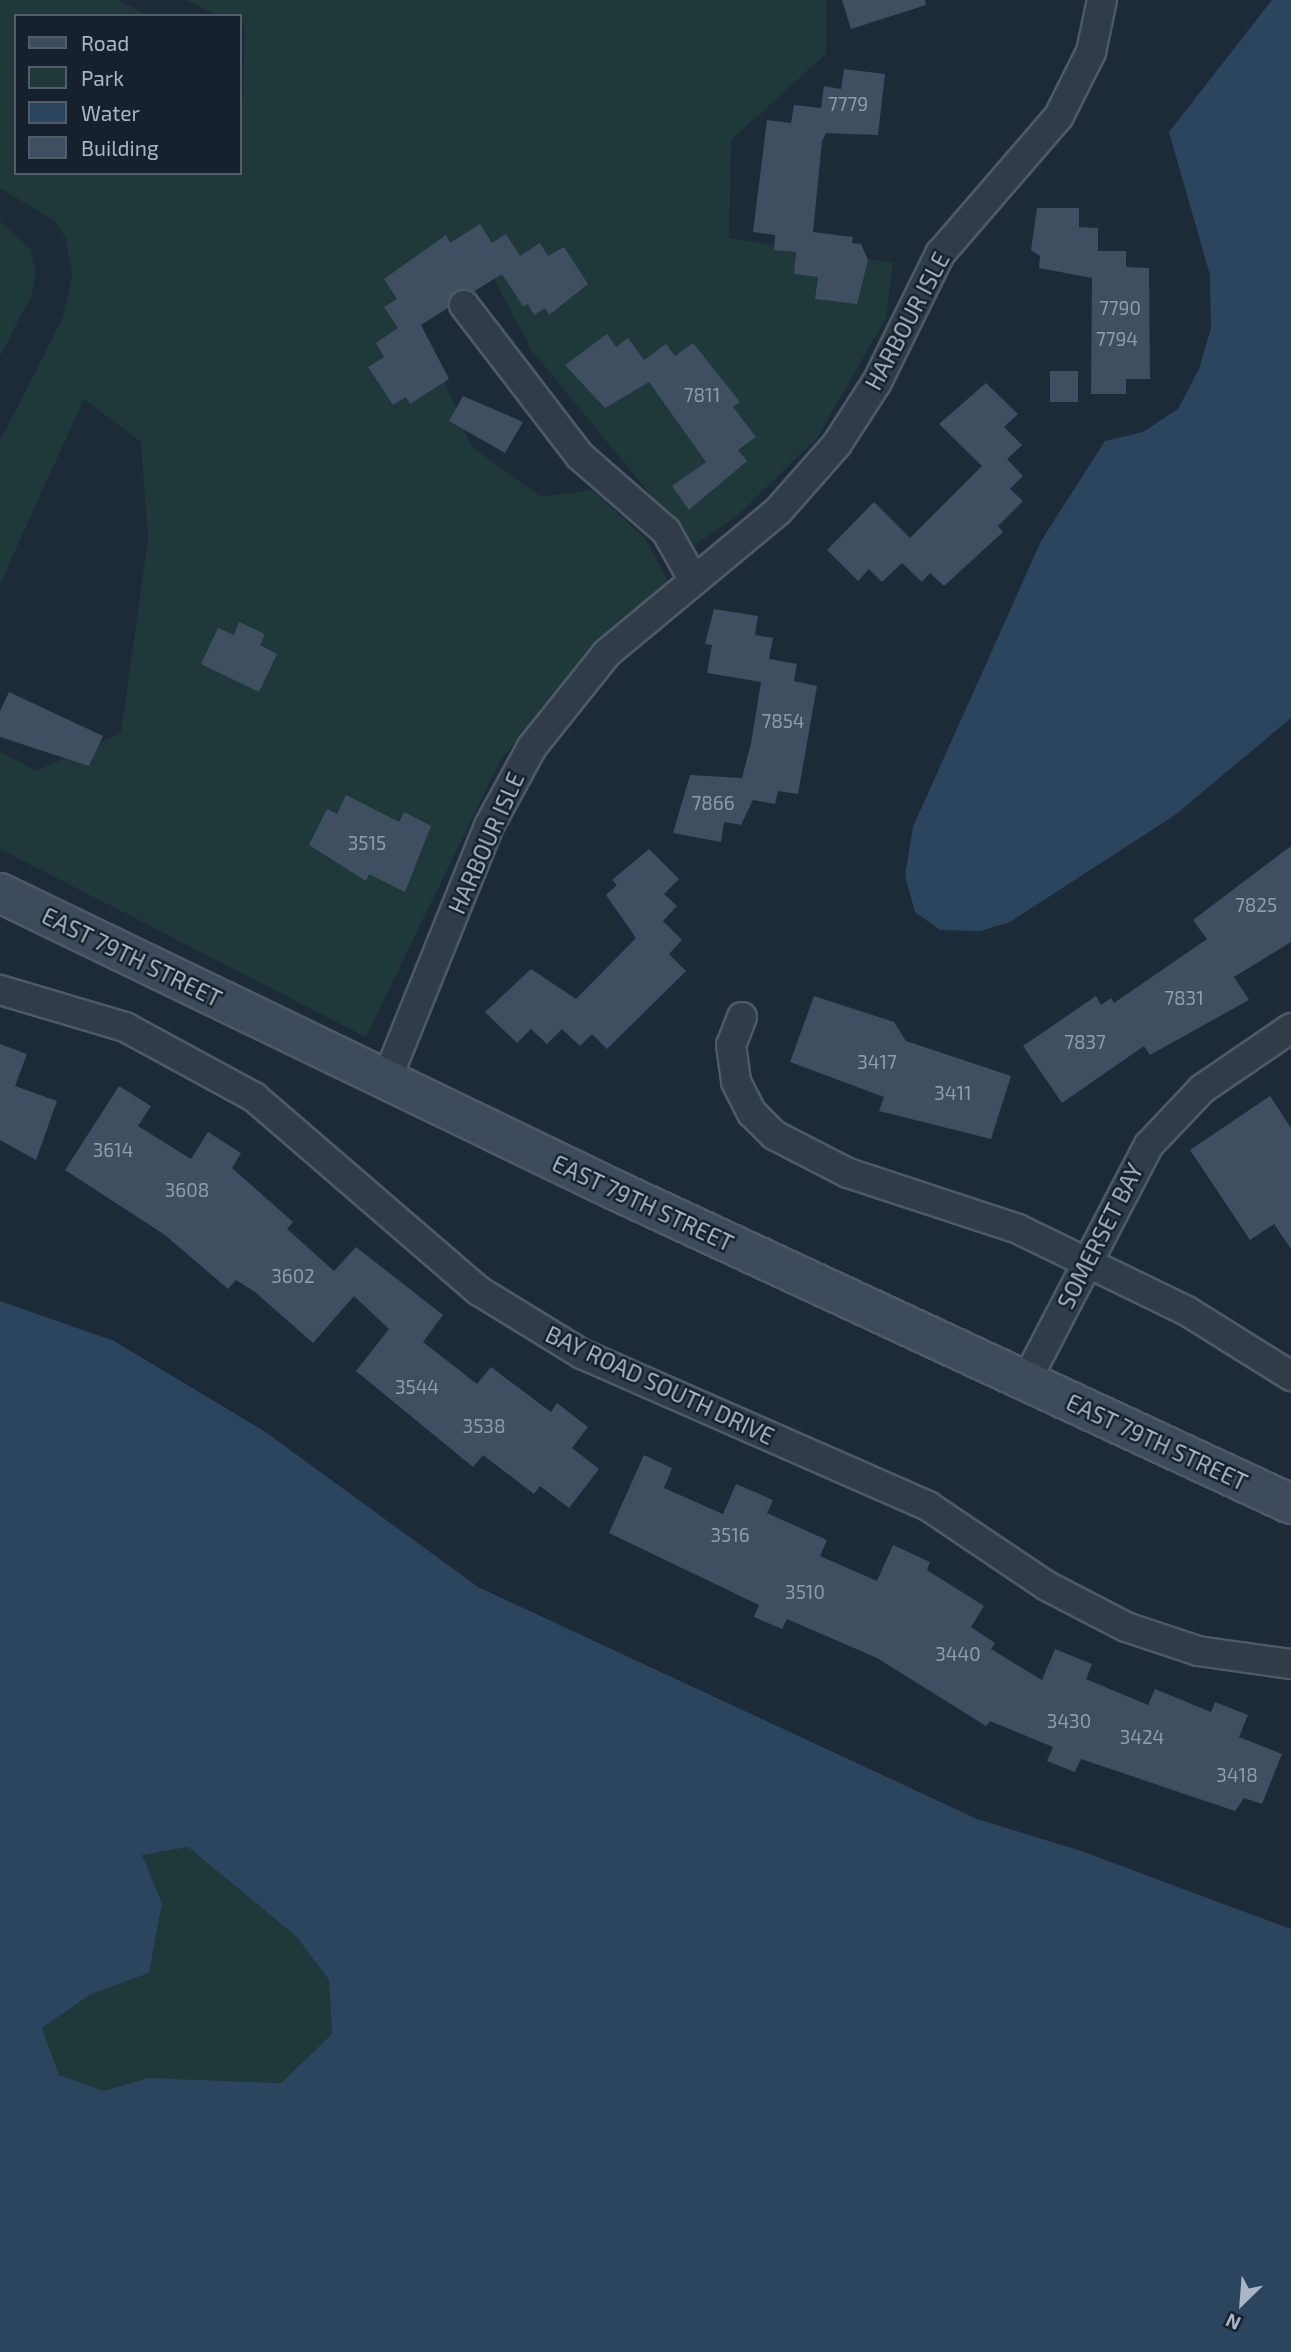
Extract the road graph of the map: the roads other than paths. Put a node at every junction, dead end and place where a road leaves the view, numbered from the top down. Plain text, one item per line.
1 (1102, 0) edge
2 (464, 305) dead end
3 (693, 579) junction
4 (0, 893) edge
5 (0, 990) edge
6 (742, 1017) dead end
7 (1291, 1028) edge
8 (386, 1081) junction
9 (1085, 1262) junction
10 (1291, 1376) edge
11 (1026, 1381) junction
12 (1291, 1504) edge
13 (1291, 1664) edge

1 - 3 street, HARBOUR ISLE
2 - 3 street
3 - 8 street, HARBOUR ISLE
4 - 8 street, EAST 79TH STREET
5 - 13 street, BAY ROAD SOUTH DRIVE
6 - 9 street
7 - 9 street, SOMERSET BAY
8 - 11 street, EAST 79TH STREET
9 - 10 street
9 - 11 street, SOMERSET BAY
11 - 12 street, EAST 79TH STREET

